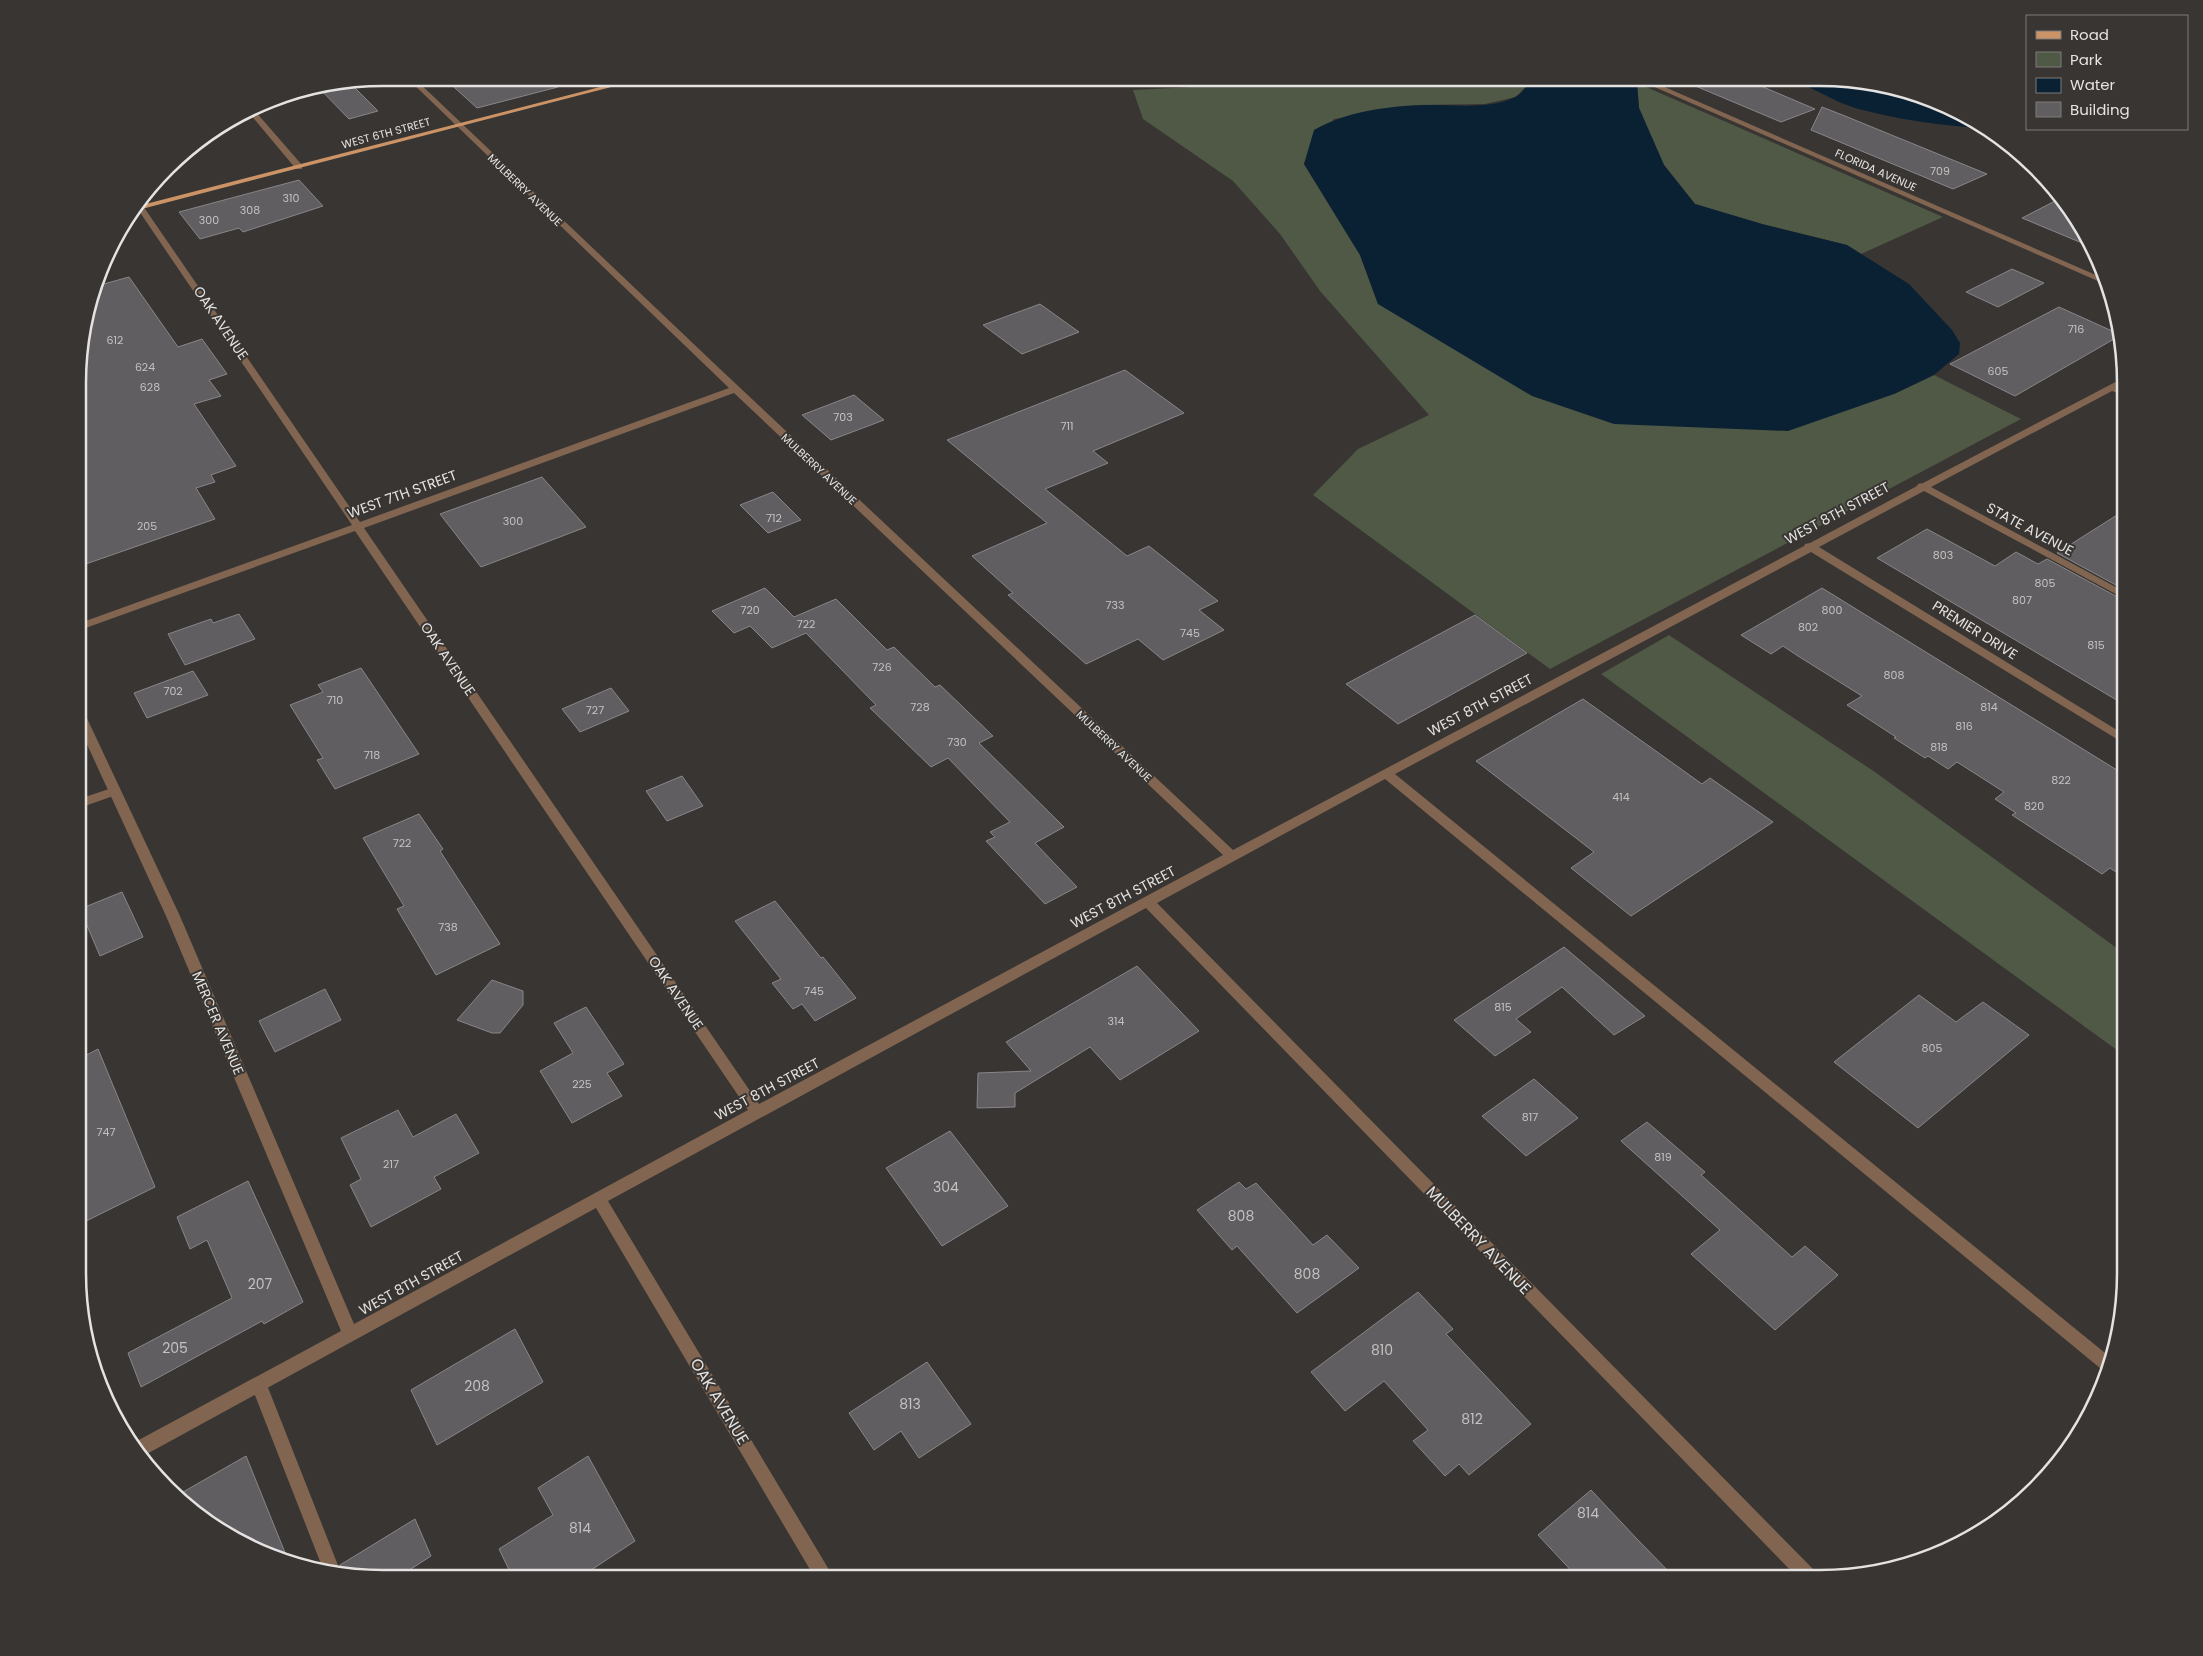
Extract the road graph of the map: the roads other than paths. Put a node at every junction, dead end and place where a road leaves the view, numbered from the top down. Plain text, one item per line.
1 (418, 86) edge
2 (611, 86) edge
3 (1656, 86) edge
4 (255, 116) edge
5 (458, 126) junction
6 (299, 167) junction
7 (145, 205) edge
8 (142, 211) edge
9 (2098, 279) edge
10 (2117, 384) edge
11 (2112, 387) junction
12 (2117, 389) edge
13 (734, 390) junction
14 (1922, 486) junction
15 (356, 525) junction
16 (1809, 546) junction
17 (2117, 592) edge
18 (86, 625) edge
19 (86, 729) edge
20 (2117, 735) edge
21 (1386, 773) junction
22 (115, 791) junction
23 (86, 801) edge
24 (1232, 856) junction
25 (1148, 902) junction
26 (757, 1112) junction
27 (599, 1198) junction
28 (351, 1335) junction
29 (2103, 1362) edge
30 (259, 1385) junction
31 (143, 1447) edge
32 (332, 1565) edge
33 (820, 1570) edge
34 (1802, 1570) edge

1 - 5 street, MULBERRY AVENUE
2 - 5 main road, WEST 6TH STREET
3 - 9 street, FLORIDA AVENUE
4 - 6 street
5 - 6 main road, WEST 6TH STREET
5 - 13 street, MULBERRY AVENUE
6 - 7 main road, WEST 6TH STREET
8 - 15 street, OAK AVENUE
10 - 11 street, WEST 8TH STREET
11 - 12 street
11 - 14 street, WEST 8TH STREET
13 - 15 street, WEST 7TH STREET
13 - 24 street, MULBERRY AVENUE
14 - 16 street, WEST 8TH STREET
14 - 17 street, STATE AVENUE
15 - 18 street, WEST 7TH STREET
15 - 26 street, OAK AVENUE
16 - 20 street, PREMIER DRIVE
16 - 21 street, WEST 8TH STREET
19 - 22 street, MERCER AVENUE
21 - 24 street, WEST 8TH STREET
21 - 29 street
22 - 23 street
22 - 28 street, MERCER AVENUE
24 - 25 street, WEST 8TH STREET
25 - 26 street, WEST 8TH STREET
25 - 34 street, MULBERRY AVENUE
26 - 27 street, WEST 8TH STREET
27 - 28 street, WEST 8TH STREET
27 - 33 street, OAK AVENUE
28 - 30 street, WEST 8TH STREET
30 - 31 street, WEST 8TH STREET
30 - 32 street

